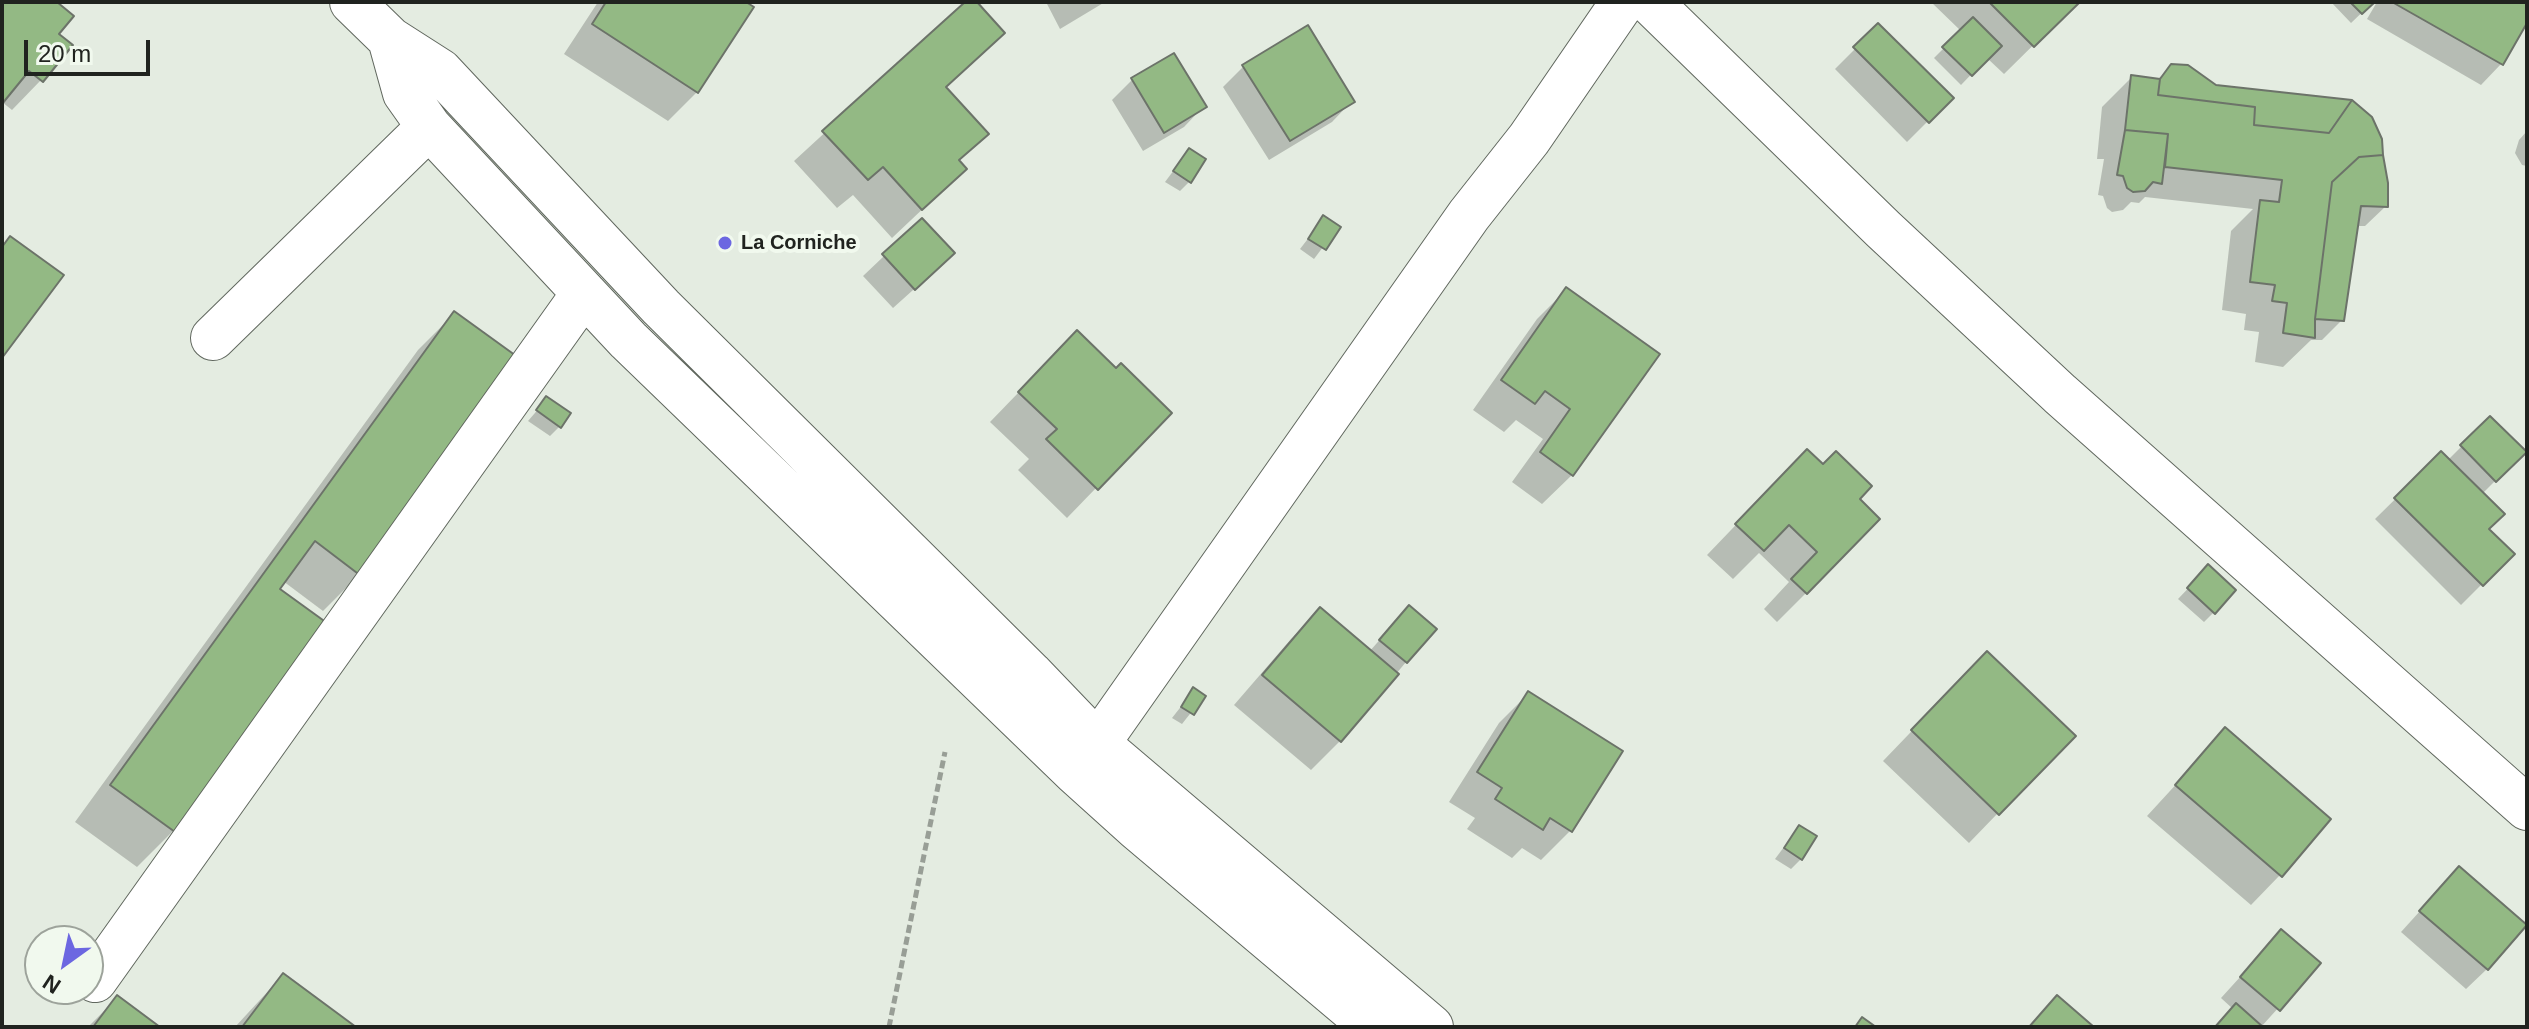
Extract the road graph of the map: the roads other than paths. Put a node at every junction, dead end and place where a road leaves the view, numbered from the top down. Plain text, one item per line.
1 (352, 2) edge
2 (1623, 2) edge
3 (1650, 2) edge
4 (390, 39) junction
5 (429, 127) junction
6 (584, 293) junction
7 (661, 307) junction
8 (213, 338) dead end
9 (628, 340) junction
10 (1087, 758) junction
11 (2527, 808) edge
12 (104, 967) edge
13 (1373, 1027) edge
14 (1431, 1027) edge

1 - 4 main road
2 - 10 main road
3 - 11 main road
4 - 5 main road
4 - 7 main road
5 - 6 main road
5 - 8 main road
6 - 9 main road
6 - 12 main road
7 - 9 main road
7 - 10 main road
9 - 10 main road
10 - 13 main road
10 - 14 main road

